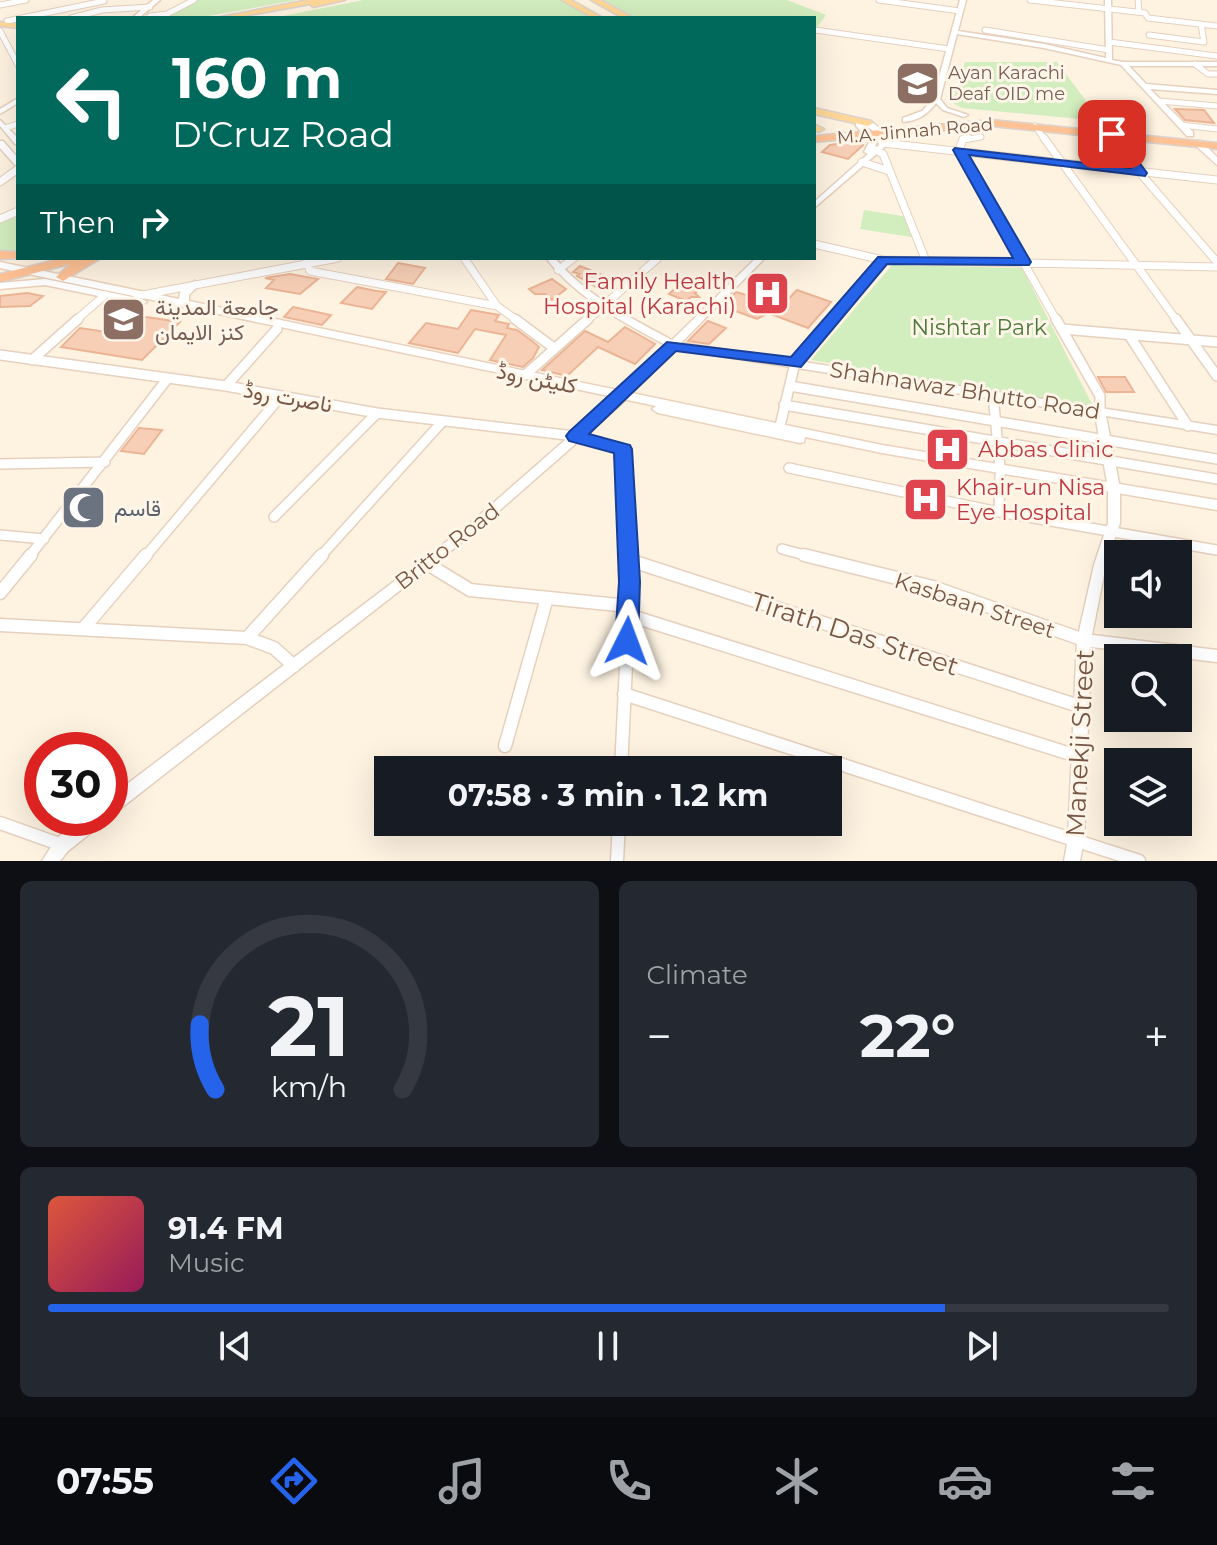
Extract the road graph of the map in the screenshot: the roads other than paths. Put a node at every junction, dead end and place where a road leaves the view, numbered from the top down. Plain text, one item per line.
1 (26, 0) edge
2 (53, 0) edge
3 (105, 0) edge
4 (157, 0) edge
5 (164, 0) edge
6 (194, 0) edge
7 (320, 0) edge
8 (341, 0) edge
9 (566, 0) edge
10 (577, 0) edge
11 (587, 0) edge
12 (595, 0) edge
13 (879, 0) edge
14 (963, 0) edge
15 (1030, 0) edge
16 (1108, 0) edge
17 (1138, 0) edge
18 (0, 5) edge
19 (150, 7) junction
20 (59, 9) junction
21 (1108, 9) junction
22 (102, 10) junction
23 (960, 11) junction
24 (1139, 12) junction
25 (32, 16) edge
26 (79, 16) edge
27 (108, 16) edge
28 (138, 16) edge
29 (151, 16) edge
30 (156, 16) edge
31 (231, 16) edge
32 (254, 16) edge
33 (595, 16) edge
34 (605, 16) edge
35 (615, 16) edge
36 (625, 16) edge
37 (1148, 18) junction
38 (2, 24) edge
39 (1201, 24) junction
40 (1217, 26) edge
41 (816, 30) edge
42 (985, 30) dead end
43 (954, 32) junction
44 (1149, 35) junction
45 (1203, 38) junction
46 (1217, 40) edge
47 (1109, 46) junction
48 (1151, 47) junction
49 (949, 49) junction
50 (1217, 56) edge
51 (1109, 59) junction
52 (16, 60) edge
53 (1123, 64) junction
54 (1195, 64) junction
55 (1217, 64) edge
56 (1217, 74) edge
57 (1144, 86) junction
58 (1217, 92) edge
59 (936, 99) junction
60 (1159, 101) junction
61 (1217, 106) edge
62 (816, 112) edge
63 (964, 115) junction
64 (906, 120) junction
65 (2, 125) edge
66 (1181, 125) junction
67 (1035, 126) junction
68 (1217, 129) edge
69 (816, 131) edge
70 (816, 131) edge
71 (1116, 131) junction
72 (1217, 136) edge
73 (873, 137) junction
74 (981, 137) dead end
75 (1194, 139) junction
76 (16, 140) edge
77 (0, 145) edge
78 (1217, 146) edge
79 (959, 150) junction
80 (863, 160) junction
81 (1217, 162) edge
82 (16, 164) edge
83 (1065, 164) junction
84 (16, 168) edge
85 (889, 171) junction
86 (1140, 173) junction
87 (1217, 180) edge
88 (0, 182) edge
89 (816, 204) edge
90 (816, 244) edge
91 (68, 260) edge
92 (90, 260) edge
93 (465, 260) edge
94 (551, 260) edge
95 (571, 260) edge
96 (656, 260) edge
97 (759, 260) edge
98 (883, 260) junction
99 (306, 261) edge
100 (926, 261) junction
101 (1023, 262) junction
102 (1217, 264) edge
103 (0, 265) edge
104 (1138, 265) junction
105 (25, 269) junction
106 (558, 270) junction
107 (63, 277) junction
108 (0, 278) edge
109 (195, 284) junction
110 (0, 286) edge
111 (105, 295) junction
112 (135, 297) junction
113 (184, 303) junction
114 (497, 306) junction
115 (603, 306) junction
116 (277, 329) junction
117 (1062, 329) junction
118 (1129, 335) junction
119 (1192, 340) junction
120 (1217, 342) edge
121 (673, 345) junction
122 (554, 348) junction
123 (0, 355) edge
124 (32, 360) junction
125 (795, 363) junction
126 (525, 375) junction
127 (1217, 376) edge
128 (168, 378) junction
129 (226, 386) junction
130 (790, 386) junction
131 (993, 395) junction
132 (281, 396) junction
133 (620, 398) junction
134 (784, 405) junction
135 (1100, 412) junction
136 (377, 413) junction
137 (442, 422) junction
138 (995, 423) junction
139 (780, 426) junction
140 (1188, 426) junction
141 (1217, 430) edge
142 (575, 436) junction
143 (1105, 441) junction
144 (997, 442) junction
145 (1217, 459) edge
146 (1109, 461) junction
147 (105, 462) junction
148 (0, 464) edge
149 (789, 468) dead end
150 (1000, 471) junction
151 (1217, 479) edge
152 (1114, 492) junction
153 (1217, 505) edge
154 (999, 512) junction
155 (1217, 513) edge
156 (274, 517) dead end
157 (1113, 533) junction
158 (0, 535) edge
159 (44, 539) junction
160 (782, 549) dead end
161 (1217, 550) edge
162 (629, 560) junction
163 (426, 563) junction
164 (0, 593) edge
165 (547, 598) junction
166 (628, 611) junction
167 (0, 625) edge
168 (83, 629) junction
169 (247, 638) junction
170 (1084, 640) junction
171 (1217, 656) edge
172 (294, 666) junction
173 (624, 694) junction
174 (1082, 707) junction
175 (505, 746) dead end
176 (622, 756) edge
177 (1080, 757) junction
178 (128, 793) edge
179 (0, 823) edge
180 (73, 836) edge
181 (618, 836) edge
182 (1076, 839) junction
183 (62, 845) junction
184 (50, 861) edge
185 (617, 861) edge
186 (1072, 861) edge
187 (1139, 861) edge

1 - 18 street
2 - 20 street
3 - 20 street
3 - 22 street
4 - 19 main road
5 - 29 main road
6 - 30 street
7 - 31 main road
8 - 32 main road
9 - 33 main road
10 - 34 main road
11 - 35 main road
12 - 36 main road
13 - 23 street
14 - 23 street
15 - 21 street
16 - 21 street
17 - 24 street
19 - 22 street
19 - 28 main road
20 - 25 street
21 - 24 street
21 - 47 street
22 - 26 street
22 - 27 street
23 - 43 street
24 - 37 street
37 - 39 street
37 - 44 street
38 - 52 street
39 - 40 street
39 - 45 street
41 - 49 street
42 - 47 street
43 - 49 street
43 - 51 street
44 - 45 street
44 - 48 street
45 - 46 street
47 - 48 street
47 - 51 street
48 - 50 street
49 - 59 street
51 - 53 street
53 - 54 street
53 - 57 street
54 - 55 street
54 - 56 street
57 - 58 street
57 - 60 street
59 - 63 street
59 - 64 street
60 - 61 street
60 - 66 street
62 - 73 main road
63 - 64 highway, M.A. Jinnah Road
63 - 71 highway, M.A. Jinnah Road
64 - 73 highway, M.A. Jinnah Road
65 - 76 street
66 - 68 street
66 - 75 street
67 - 71 highway, M.A. Jinnah Road
67 - 73 highway, M.A. Jinnah Road
67 - 83 street
69 - 73 highway, M.A. Jinnah Road
70 - 73 highway
71 - 75 highway
71 - 86 street
72 - 75 highway
73 - 79 street
73 - 80 street
73 - 85 street
74 - 79 street
75 - 78 highway
75 - 81 main road
77 - 82 street
79 - 83 street
79 - 101 street
80 - 85 street
80 - 89 street
83 - 86 street
83 - 104 street
84 - 88 street
85 - 100 street
86 - 87 street
86 - 102 street
90 - 98 street
91 - 105 highway
92 - 107 highway
93 - 114 street
94 - 106 street, Shahnawaz Bhutto Road
95 - 106 street
96 - 115 street
97 - 121 street, Britto Road
98 - 100 street
98 - 125 street
99 - 109 street
99 - 114 street
100 - 101 street
101 - 104 street
101 - 117 street
102 - 104 street
103 - 105 main road, کلیٹن روڈ
104 - 119 street
105 - 107 main road, کلیٹن روڈ
105 - 108 highway
106 - 115 street, Shahnawaz Bhutto Road
107 - 112 main road, کلیٹن روڈ
109 - 112 street
109 - 113 main road
110 - 111 main road, کلیٹن روڈ
111 - 112 main road, کلیٹن روڈ
111 - 124 street
112 - 113 main road, کلیٹن روڈ
112 - 116 main road, کلیٹن روڈ
113 - 126 main road, کلیٹن روڈ
114 - 122 street
115 - 121 street, Shahnawaz Bhutto Road
115 - 122 street
116 - 129 street
116 - 133 main road, کلیٹن روڈ
117 - 118 street
117 - 135 street
118 - 119 street
118 - 140 street
119 - 120 street
119 - 127 street
121 - 125 street, Shahnawaz Bhutto Road
121 - 133 street, Britto Road
122 - 126 street
123 - 124 street, ناصرت روڈ
124 - 128 street, ناصرت روڈ
125 - 130 street
125 - 131 street, Shahnawaz Bhutto Road
126 - 133 main road, کلیٹن روڈ
128 - 129 street, ناصرت روڈ
128 - 147 street
129 - 132 street, ناصرت روڈ
130 - 134 street
130 - 138 street
131 - 135 street, Shahnawaz Bhutto Road
131 - 138 street
132 - 136 street, ناصرت روڈ
132 - 168 street
133 - 139 main road, کلیٹن روڈ
133 - 142 street, Britto Road
133 - 150 main road, کلیٹن روڈ
134 - 139 street
134 - 144 street
135 - 140 street, Shahnawaz Bhutto Road
135 - 143 street, Manekji Street
136 - 137 street, ناصرت روڈ
136 - 156 street
137 - 142 street, ناصرت روڈ
137 - 169 street
138 - 143 street
138 - 144 street
139 - 150 main road, کلیٹن روڈ
140 - 141 street, Shahnawaz Bhutto Road
142 - 162 street, ناصرت روڈ
142 - 163 street, Britto Road
143 - 145 street
143 - 146 street, Manekji Street
144 - 146 street
144 - 150 street
146 - 151 street
146 - 152 street, Manekji Street
147 - 148 street
147 - 159 street
149 - 154 street
150 - 152 main road, کلیٹن روڈ
150 - 154 street
152 - 153 main road, کلیٹن روڈ
152 - 155 main road, کلیٹن روڈ
152 - 157 street, Manekji Street
154 - 157 street
157 - 161 street
157 - 170 street, Manekji Street
158 - 159 street
159 - 164 street
160 - 170 street, Kasbaan Street
162 - 166 street
162 - 174 street, Tirath Das Street
163 - 165 street
163 - 172 street, Britto Road
165 - 166 street
165 - 175 street
166 - 173 street
166 - 177 street
167 - 168 street
168 - 169 street
169 - 172 street
170 - 171 street, Kasbaan Street
170 - 174 street, Manekji Street
172 - 178 street, Britto Road
173 - 176 street
173 - 182 street
174 - 177 street, Manekji Street
177 - 182 street, Manekji Street
179 - 183 street
180 - 183 street
181 - 185 street
182 - 186 street, Manekji Street
182 - 187 street
183 - 184 street

